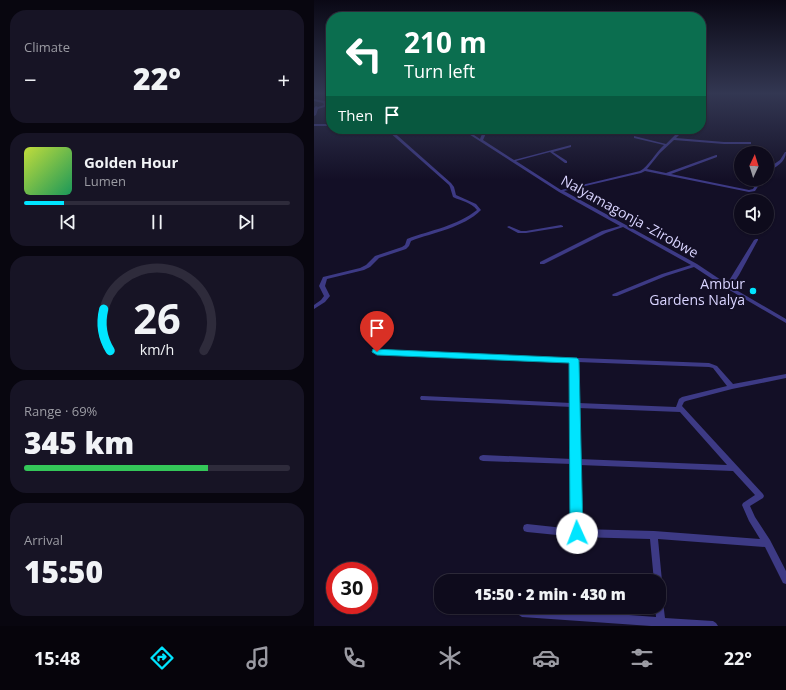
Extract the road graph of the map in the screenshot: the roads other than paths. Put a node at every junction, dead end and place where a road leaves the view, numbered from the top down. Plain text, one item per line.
1 (326, 125) edge
2 (315, 126) edge
3 (394, 134) edge
4 (471, 134) edge
5 (484, 134) edge
6 (677, 134) edge
7 (635, 137) dead end
8 (673, 139) junction
9 (480, 141) junction
10 (750, 142) dead end
11 (667, 145) junction
12 (570, 146) dead end
13 (550, 151) junction
14 (786, 153) edge
15 (716, 156) dead end
16 (513, 161) junction
17 (566, 162) dead end
18 (774, 167) edge
19 (645, 170) junction
20 (666, 174) junction
21 (757, 186) edge
22 (560, 191) junction
23 (561, 226) dead end
24 (624, 226) junction
25 (509, 227) dead end
26 (756, 240) dead end
27 (542, 263) dead end
28 (695, 265) junction
29 (728, 287) junction
30 (615, 294) dead end
31 (314, 307) edge
32 (786, 321) edge
33 (377, 352) dead end
34 (574, 360) junction
35 (786, 376) edge
36 (732, 387) junction
37 (423, 398) dead end
38 (575, 406) junction
39 (680, 410) junction
40 (483, 458) dead end
41 (574, 462) junction
42 (735, 468) junction
43 (527, 528) dead end
44 (577, 533) junction
45 (654, 535) junction
46 (768, 543) junction
47 (657, 574) edge
48 (786, 580) edge
49 (545, 614) edge
50 (660, 614) edge
51 (661, 624) edge
52 (713, 626) edge

1 - 2 street
3 - 31 street
4 - 9 street, Nalyamagonja -Zirobwe
5 - 9 street
6 - 8 street
7 - 11 street
8 - 10 street
8 - 11 street
9 - 16 street, Nalyamagonja -Zirobwe
11 - 19 street
12 - 13 street
13 - 16 street
13 - 17 street
14 - 18 street
15 - 20 street
16 - 22 street, Nalyamagonja -Zirobwe
19 - 20 street
19 - 22 street
20 - 21 street
22 - 24 street, Nalyamagonja -Zirobwe
23 - 25 street
24 - 27 street
24 - 28 street, Nalyamagonja -Zirobwe
26 - 29 street
28 - 29 street, Nalyamagonja -Zirobwe
28 - 30 street
29 - 32 street, Nalyamagonja -Zirobwe
33 - 34 street
34 - 36 street
34 - 38 street
35 - 36 street
36 - 39 street
37 - 38 street
38 - 39 street
38 - 41 street
39 - 42 street
40 - 41 street
41 - 42 street
41 - 44 street
42 - 46 street
43 - 44 street
44 - 45 street
45 - 46 street
45 - 47 street
46 - 48 street
49 - 51 street
50 - 51 street
51 - 52 street

